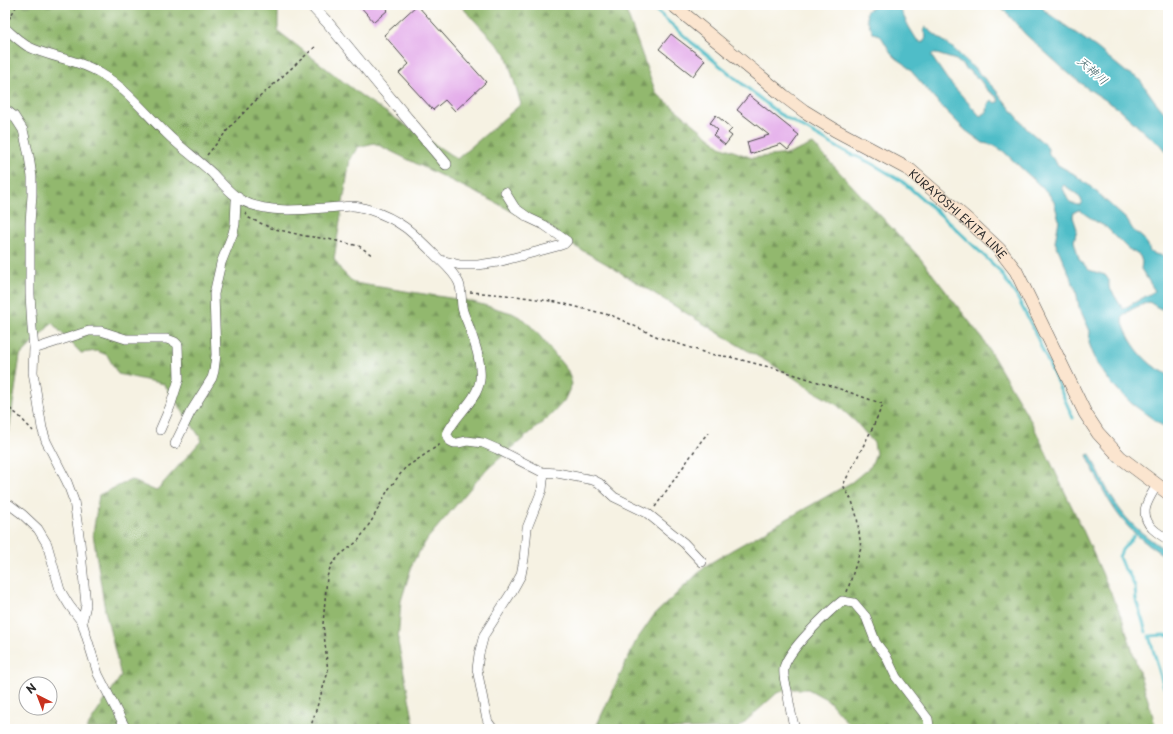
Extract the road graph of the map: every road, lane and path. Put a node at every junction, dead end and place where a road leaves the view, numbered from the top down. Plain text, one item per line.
1 (17, 5) edge
2 (311, 5) edge
3 (673, 5) edge
4 (6, 29) edge
5 (316, 46) dead end
6 (5, 109) edge
7 (201, 163) junction
8 (446, 164) dead end
9 (506, 192) dead end
10 (237, 199) junction
11 (372, 255) dead end
12 (440, 260) junction
13 (470, 292) dead end
14 (34, 348) junction
15 (5, 405) edge
16 (160, 430) dead end
17 (708, 433) dead end
18 (448, 438) junction
19 (46, 441) junction
20 (175, 444) dead end
21 (544, 472) junction
22 (1163, 489) edge
23 (5, 503) edge
24 (649, 515) junction
25 (1168, 540) edge
26 (702, 562) dead end
27 (845, 602) junction
28 (82, 622) junction
29 (126, 729) edge
30 (310, 729) edge
31 (493, 729) edge
32 (795, 729) edge
33 (928, 729) edge

1 - 4 path
2 - 8 street
3 - 22 main road, KURAYOSHI EKITA LINE
4 - 7 street
5 - 7 path
6 - 14 street
7 - 10 street
9 - 12 street
10 - 11 path
10 - 12 street
10 - 20 street
12 - 18 street
13 - 27 path
14 - 16 street
14 - 19 street
15 - 19 path
17 - 24 path
18 - 21 street
18 - 30 path
19 - 28 street
21 - 24 street
21 - 31 street
22 - 25 street
23 - 28 street
24 - 26 street
27 - 32 street
27 - 33 street
28 - 29 street

